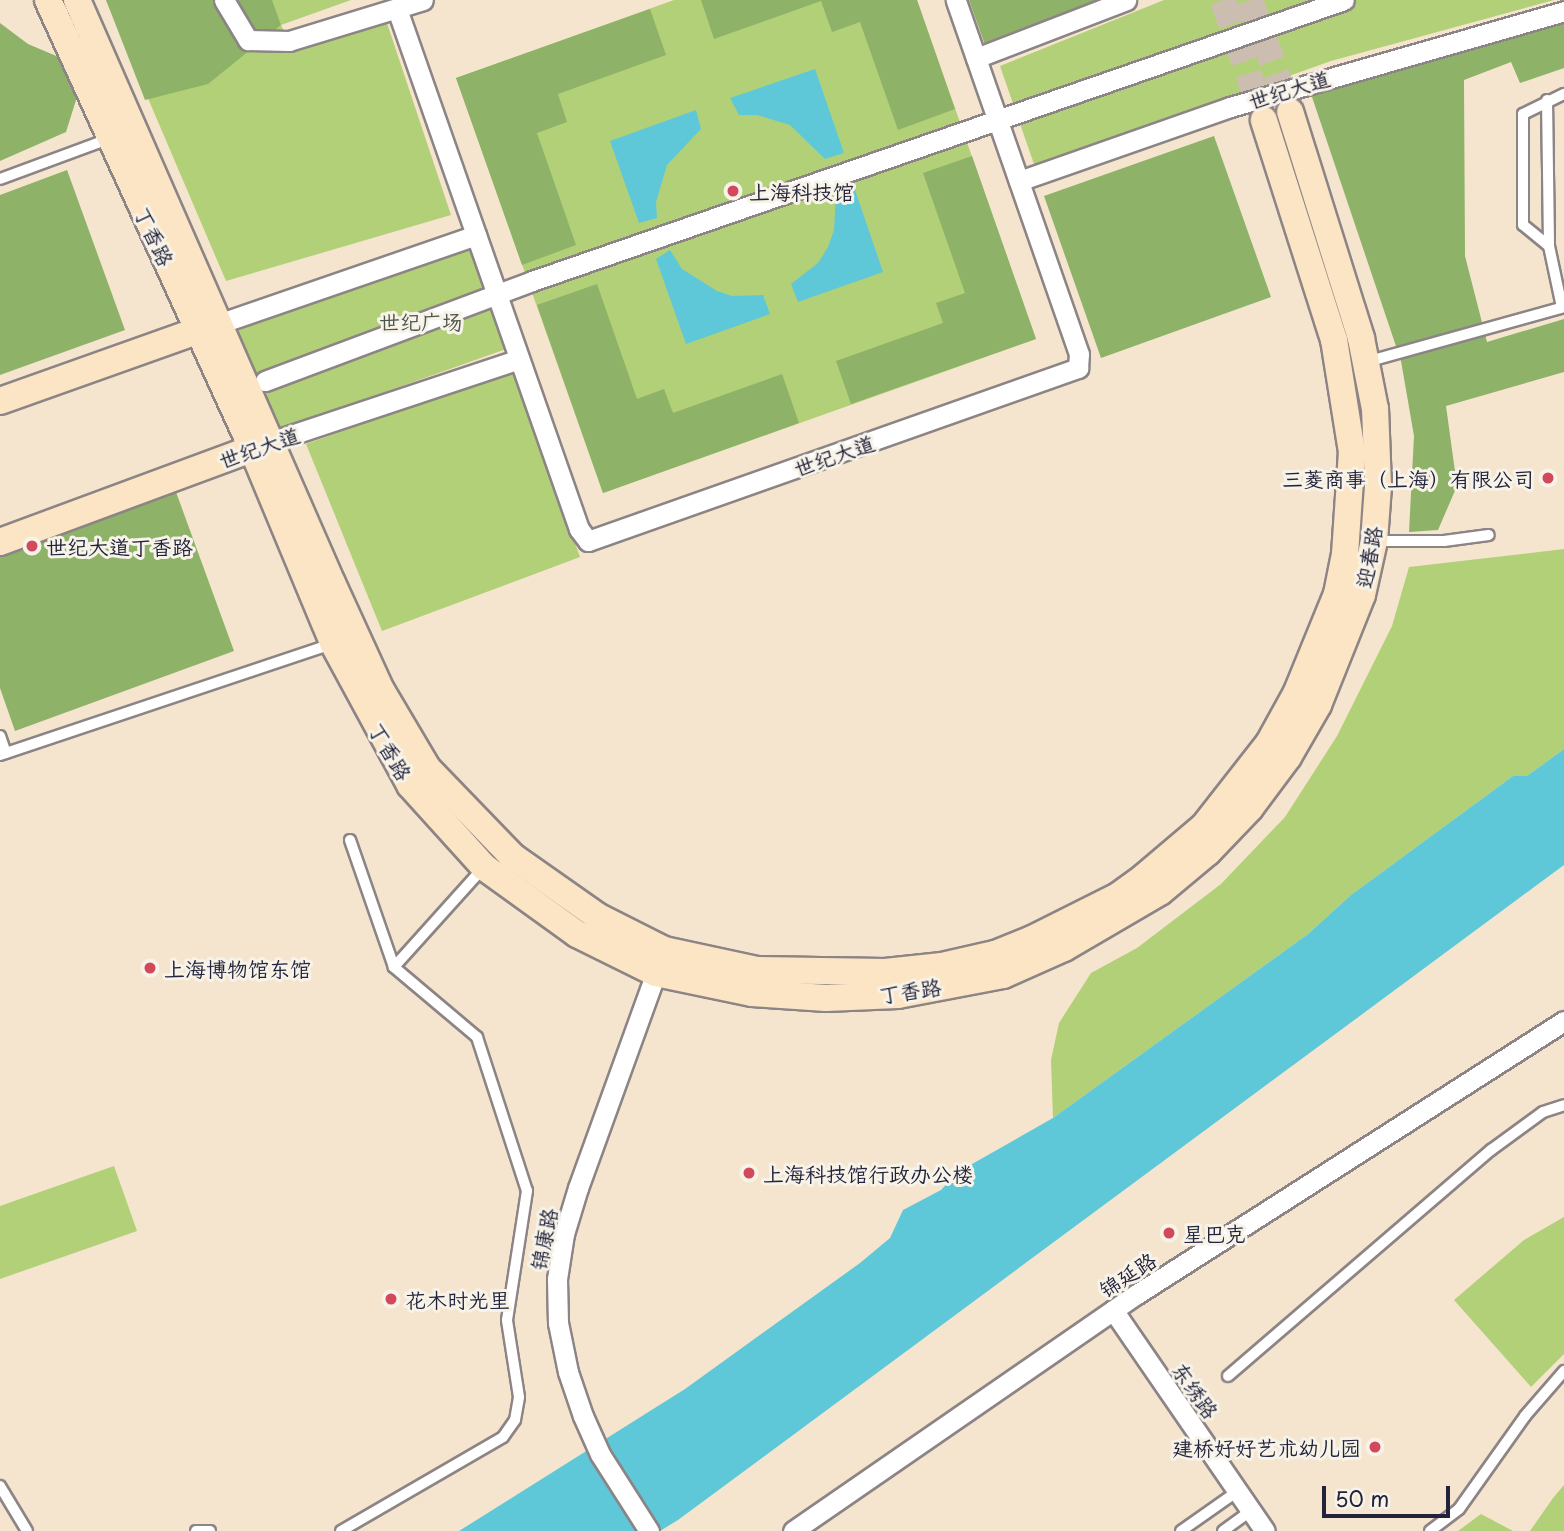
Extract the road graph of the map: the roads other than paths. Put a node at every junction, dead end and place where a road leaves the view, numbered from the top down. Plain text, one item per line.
1 (48, 0) edge
2 (77, 0) edge
3 (224, 0) edge
4 (423, 0) edge
5 (956, 0) edge
6 (1126, 0) edge
7 (1345, 0) edge
8 (397, 9) junction
9 (1564, 11) edge
10 (976, 58) junction
11 (1564, 94) edge
12 (1547, 100) junction
13 (1290, 112) tunnel mouth
14 (997, 117) junction
15 (1264, 120) tunnel mouth
16 (122, 132) junction
17 (0, 178) edge
18 (1019, 181) junction
19 (476, 235) junction
20 (1549, 246) junction
21 (497, 295) junction
22 (1563, 307) edge
23 (210, 326) junction
24 (519, 359) junction
25 (1366, 362) junction
26 (265, 382) dead end
27 (0, 401) edge
28 (263, 445) junction
29 (1489, 535) dead end
30 (1374, 541) junction
31 (0, 542) edge
32 (344, 640) junction
33 (0, 736) edge
34 (3, 754) edge
35 (350, 841) dead end
36 (484, 867) junction
37 (1118, 896) joint
38 (1114, 922) joint
39 (660, 962) junction
40 (394, 967) junction
41 (1564, 1021) edge
42 (1564, 1105) edge
43 (1113, 1310) junction
44 (1564, 1371) edge
45 (1228, 1376) dead end
46 (0, 1486) edge
47 (1238, 1491) junction
48 (1251, 1511) junction
49 (27, 1531) edge
50 (196, 1531) edge
51 (210, 1531) edge
52 (341, 1531) edge
53 (649, 1531) edge
54 (793, 1531) edge
55 (1181, 1531) edge
56 (1223, 1531) edge
57 (1265, 1531) edge
58 (1430, 1531) edge

1 - 16 street, 丁香路
2 - 16 street, 丁香路
3 - 8 street
4 - 8 street
5 - 10 street, 世纪大道
6 - 10 street
7 - 14 street
8 - 19 street, 世纪大道
9 - 18 street, 世纪大道
10 - 14 street, 世纪大道
11 - 12 lane
12 - 20 lane
12 - 20 lane
13 - 25 street, 迎春路
14 - 18 street, 世纪大道
14 - 21 street
15 - 37 street, 迎春路
16 - 17 lane
16 - 23 street, 丁香路
18 - 24 street, 世纪大道
19 - 21 street, 世纪大道
19 - 23 street
20 - 22 lane
21 - 24 street, 世纪大道
21 - 26 street
22 - 25 lane
23 - 27 street
23 - 28 street, 丁香路
24 - 28 street, 世纪大道
25 - 30 street, 迎春路
28 - 31 street, 世纪大道
28 - 32 street, 丁香路
29 - 30 lane
30 - 38 street, 迎春路
32 - 34 lane
32 - 36 street, 丁香路
32 - 39 street, 丁香路
33 - 34 lane
35 - 40 lane
36 - 39 street, 丁香路
36 - 40 lane
37 - 39 street, 丁香路
38 - 39 street, 丁香路
39 - 53 street, 锦康路
40 - 52 lane
41 - 43 street, 锦延路
42 - 45 lane
43 - 47 street, 东绣路
43 - 54 street, 锦延路
44 - 58 lane
46 - 49 lane
47 - 48 street, 东绣路
47 - 55 lane
48 - 56 lane
48 - 57 street, 东绣路
50 - 51 lane

